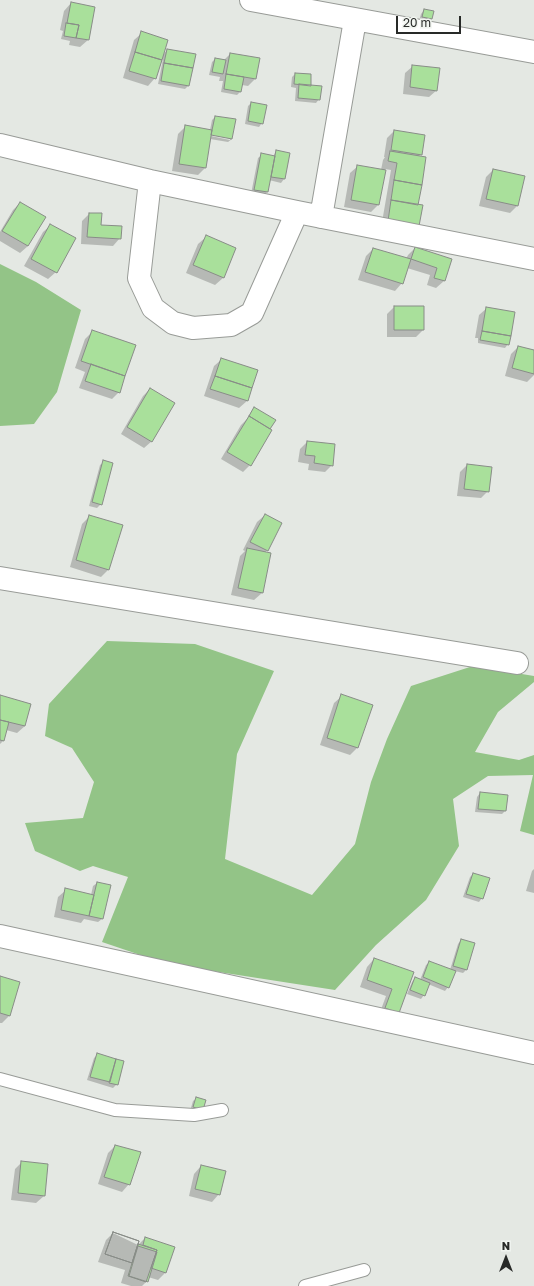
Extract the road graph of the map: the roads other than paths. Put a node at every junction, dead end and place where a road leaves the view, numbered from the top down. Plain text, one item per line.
1 (251, 0) edge
2 (355, 20) junction
3 (534, 52) edge
4 (0, 145) edge
5 (150, 181) junction
6 (297, 212) junction
7 (321, 217) junction
8 (534, 259) edge
9 (0, 578) edge
10 (517, 663) dead end
11 (0, 936) edge
12 (534, 1053) edge
13 (0, 1079) edge
14 (222, 1110) dead end
15 (364, 1270) dead end
16 (305, 1286) edge

1 - 2 street
2 - 3 street
2 - 7 street
4 - 5 street
5 - 6 street
5 - 6 street
6 - 7 street
7 - 8 street
9 - 10 street
11 - 12 street
13 - 14 lane
15 - 16 lane

